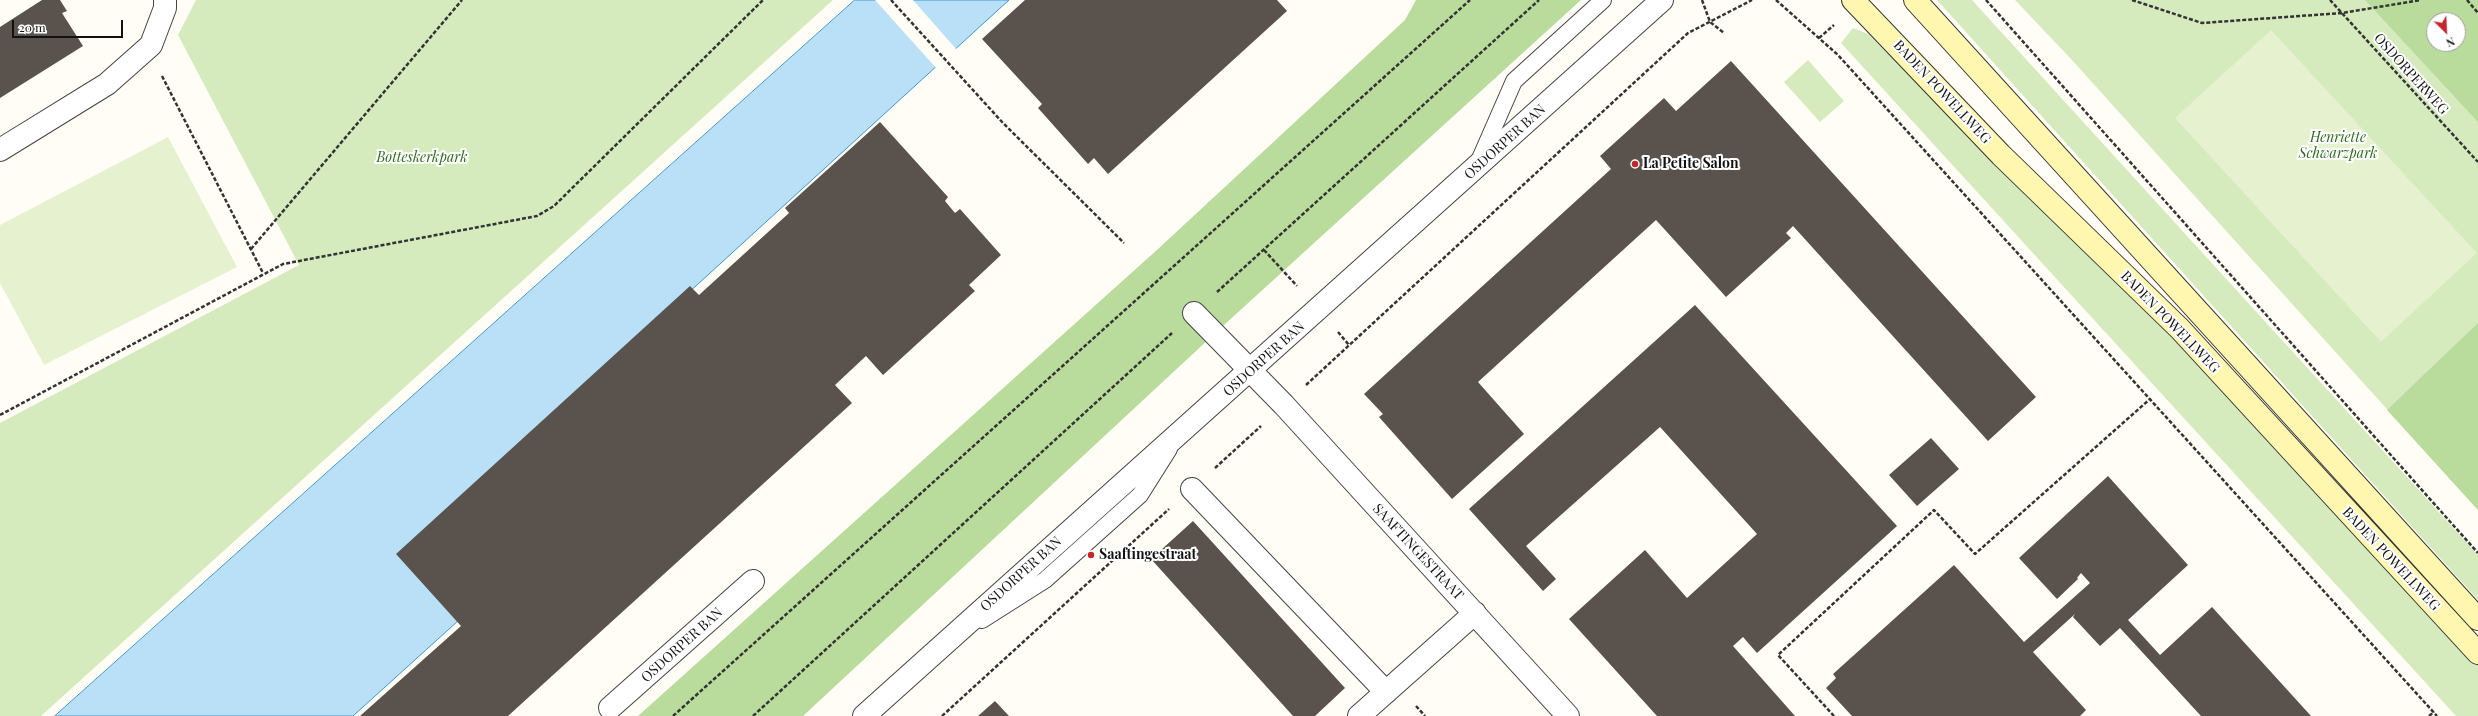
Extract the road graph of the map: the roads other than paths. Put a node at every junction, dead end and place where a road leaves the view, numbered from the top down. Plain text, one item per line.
1 (166, 0) edge
2 (1603, 0) edge
3 (1662, 0) edge
4 (1854, 0) edge
5 (1915, 0) edge
6 (0, 150) edge
7 (1476, 168) junction
8 (1194, 313) road end
9 (1251, 370) junction
10 (1192, 489) road end
11 (753, 581) dead end
12 (1475, 613) junction
13 (2478, 619) edge
14 (2478, 653) edge
15 (1386, 692) junction
16 (610, 708) dead end
17 (864, 716) edge
18 (1359, 716) edge
19 (1568, 716) edge

1 - 6 street
2 - 7 lane
3 - 7 street, OSDORPER BAN
4 - 14 main road, BADEN POWELLWEG
5 - 13 main road, BADEN POWELLWEG
7 - 9 street, OSDORPER BAN
8 - 9 street, SAAFTINGESTRAAT
9 - 12 street, SAAFTINGESTRAAT
9 - 17 street, OSDORPER BAN
10 - 15 street
11 - 16 street, OSDORPER BAN
12 - 15 street
12 - 19 street, SAAFTINGESTRAAT
15 - 18 street

